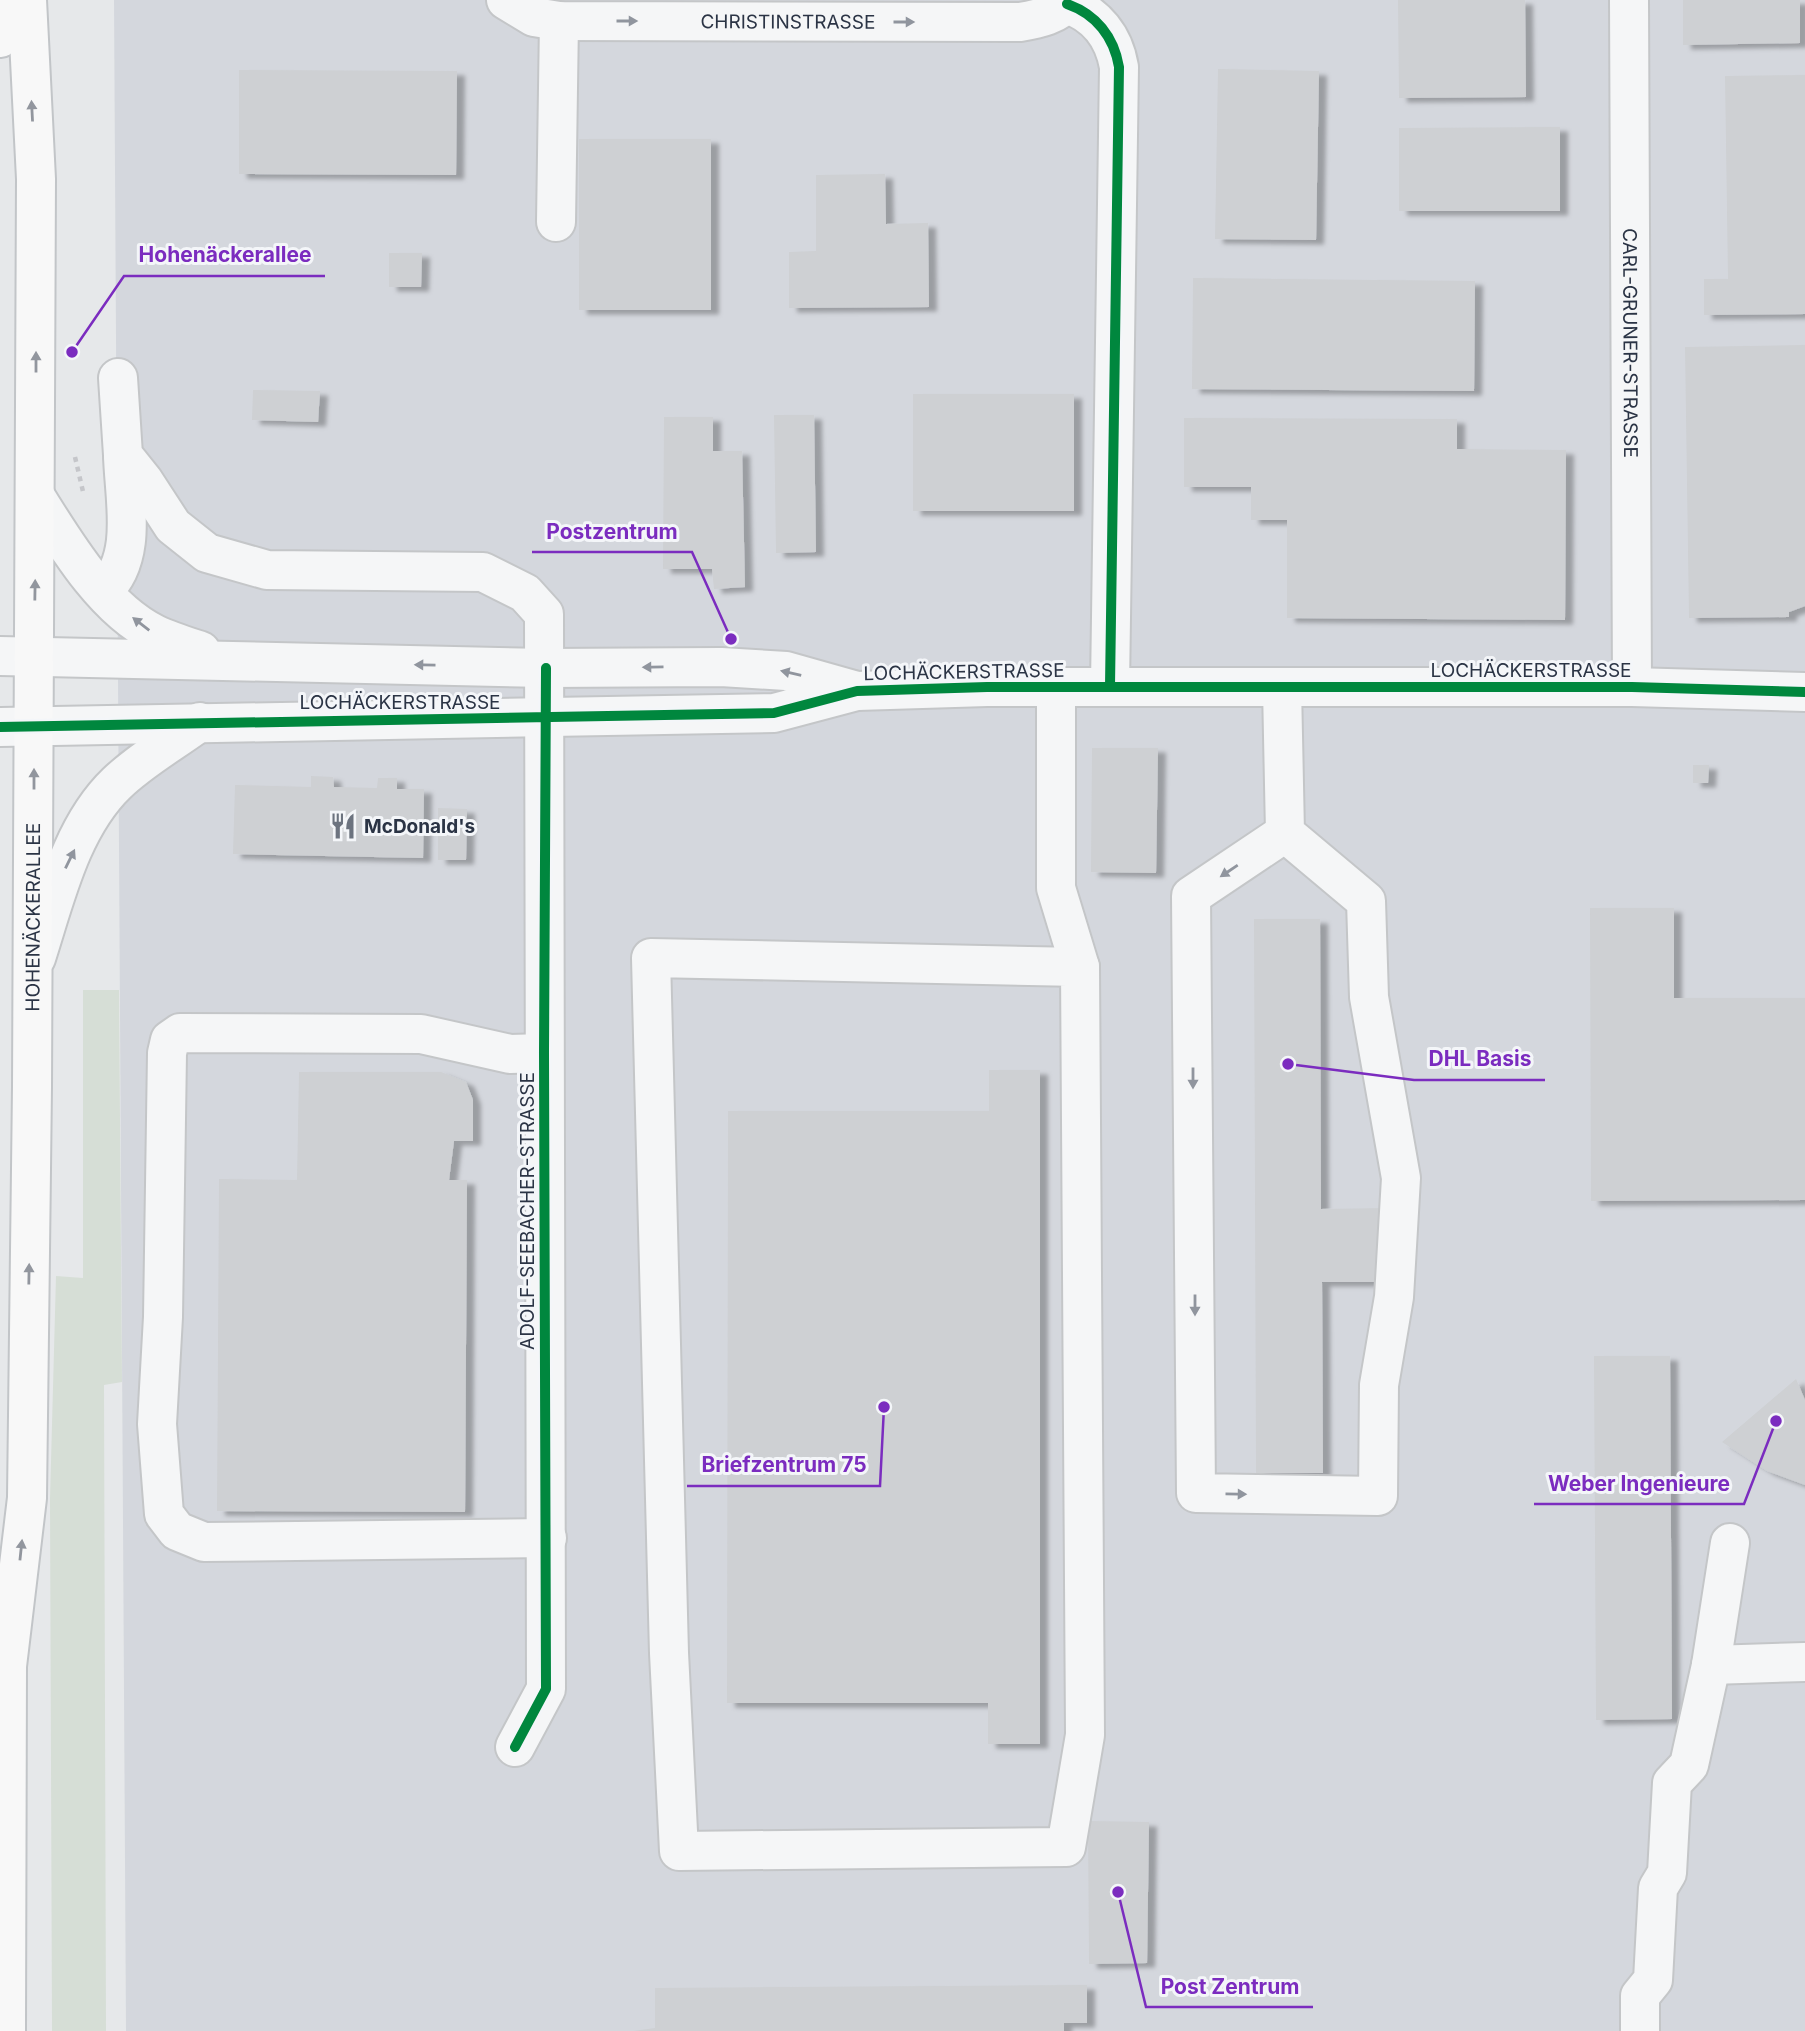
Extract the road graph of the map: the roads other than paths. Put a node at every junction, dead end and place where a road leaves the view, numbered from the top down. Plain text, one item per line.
1 (10, 0) edge
2 (27, 0) edge
3 (506, 0) edge
4 (1629, 0) edge
5 (1069, 2) edge
6 (559, 21) junction
7 (0, 38) edge
8 (556, 222) dead end
9 (118, 378) dead end
10 (123, 455) junction
11 (37, 499) junction
12 (103, 591) junction
13 (18, 657) edge
14 (226, 661) junction
15 (546, 668) junction
16 (1110, 686) junction
17 (1056, 687) junction
18 (1282, 687) junction
19 (1632, 687) junction
20 (857, 691) junction
21 (1805, 692) edge
22 (546, 719) junction
23 (200, 722) junction
24 (17, 727) edge
25 (1285, 833) junction
26 (1080, 967) junction
27 (32, 970) junction
28 (544, 1053) junction
29 (547, 1538) junction
30 (1730, 1543) dead end
31 (0, 1601) edge
32 (1805, 1662) edge
33 (1711, 1665) junction
34 (7, 1666) junction
35 (515, 1747) dead end
36 (6, 2031) edge
37 (1640, 2031) edge

1 - 7 main road
11 -> 2 main road, HOHENÄCKERALLEE
3 - 6 street, CHRISTINSTRASSE
4 - 19 street, CARL-GRUNER-STRASSE
6 -> 5 street, CHRISTINSTRASSE
5 - 16 street
6 - 8 street
9 - 10 street
10 - 12 street
10 - 15 street
11 - 12 street
13 -> 11 main road, HOHENÄCKERALLEE
14 -> 12 street
13 - 14 street, LOCHÄCKERSTRASSE
13 - 24 main road, HOHENÄCKERALLEE
15 -> 14 street, LOCHÄCKERSTRASSE
20 -> 15 street, LOCHÄCKERSTRASSE
15 - 22 street, ADOLF-SEEBACHER-STRASSE
16 - 17 street, LOCHÄCKERSTRASSE
16 - 18 street, LOCHÄCKERSTRASSE
17 - 20 street, LOCHÄCKERSTRASSE
17 - 26 street
18 - 19 street, LOCHÄCKERSTRASSE
18 - 25 street
19 - 21 street, LOCHÄCKERSTRASSE
20 - 22 street, LOCHÄCKERSTRASSE
22 - 23 street, LOCHÄCKERSTRASSE
22 - 28 street, ADOLF-SEEBACHER-STRASSE
23 - 24 street, LOCHÄCKERSTRASSE
27 -> 23 street
27 -> 24 main road, HOHENÄCKERALLEE
25 -> 25 street
26 - 26 street
34 -> 27 main road, HOHENÄCKERALLEE
28 - 29 street, ADOLF-SEEBACHER-STRASSE
28 - 29 street
29 - 35 street, ADOLF-SEEBACHER-STRASSE
30 - 33 street
31 - 34 main road, HOHENÄCKERALLEE
32 - 33 street
33 - 37 street
34 - 36 main road, HOHENÄCKERALLEE

